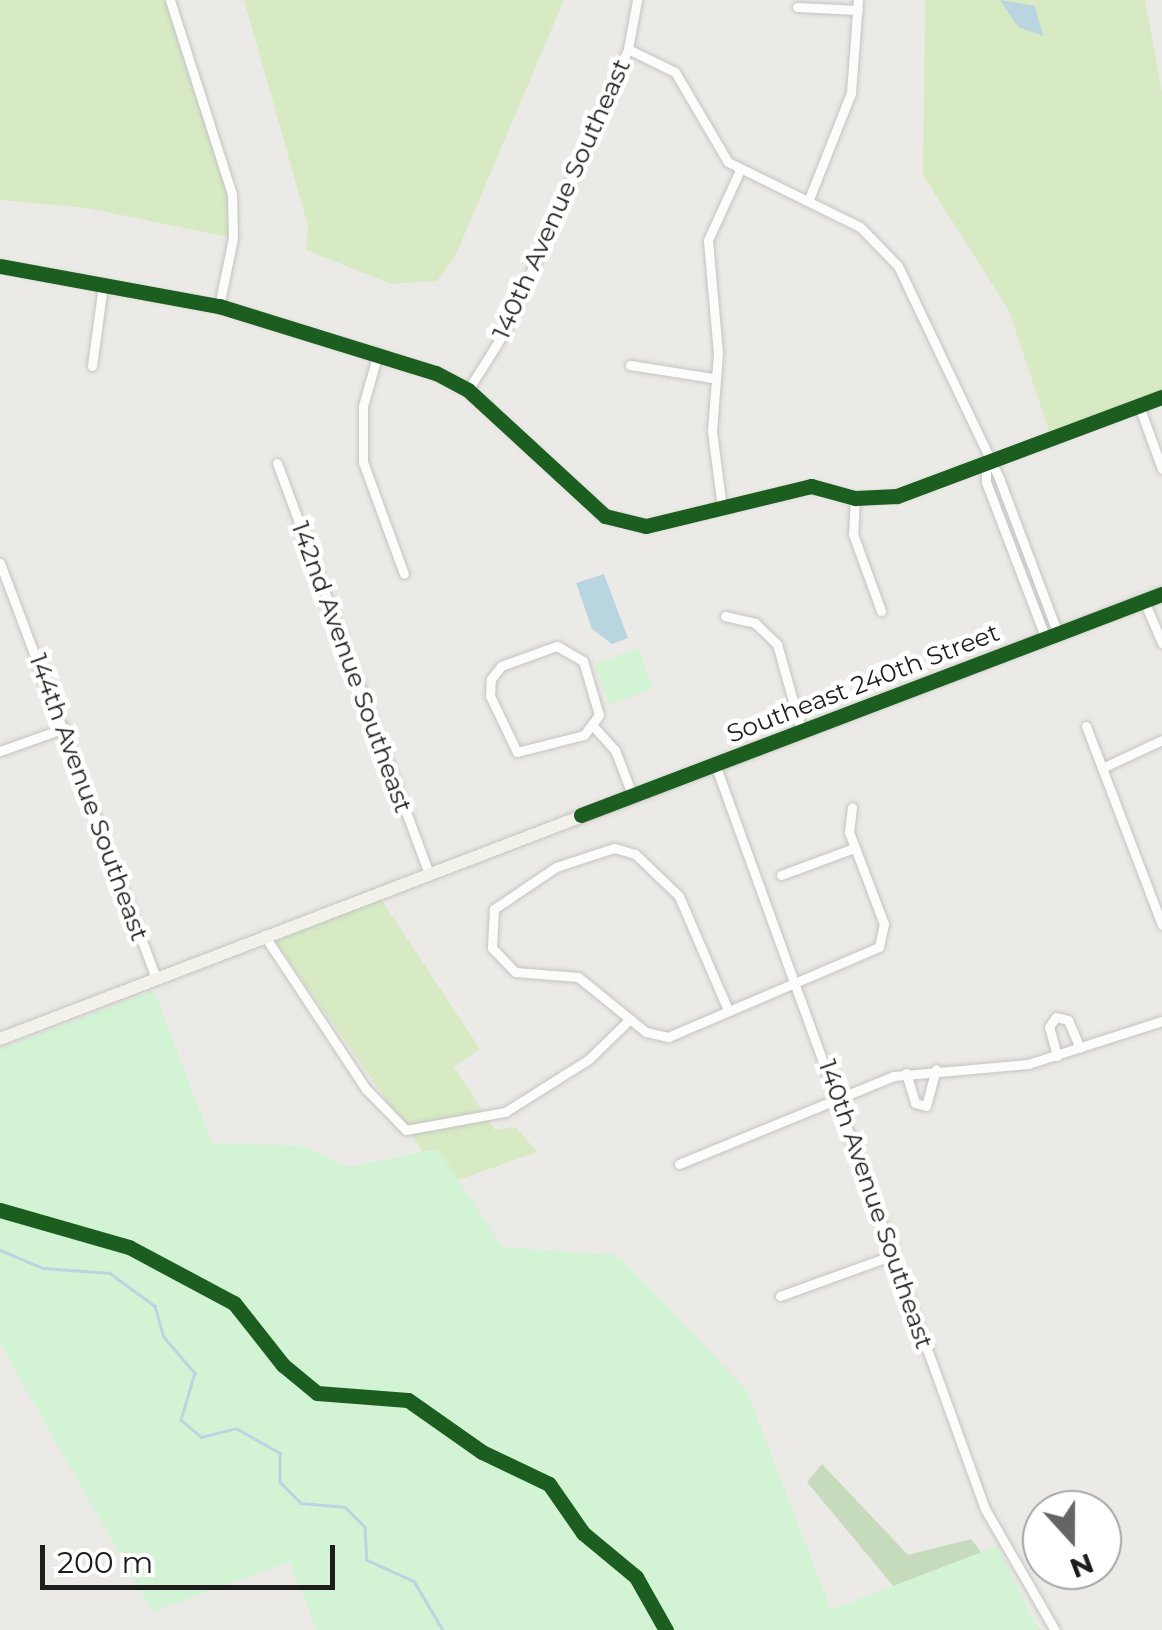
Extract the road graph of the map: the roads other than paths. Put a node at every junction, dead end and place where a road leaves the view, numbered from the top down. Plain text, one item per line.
1 (170, 0) edge
2 (638, 0) edge
3 (858, 5) edge
4 (797, 7) dead end
5 (628, 49) junction
6 (740, 170) junction
7 (809, 199) junction
8 (0, 266) edge
9 (103, 285) junction
10 (219, 306) junction
11 (378, 354) junction
12 (630, 364) dead end
13 (92, 366) dead end
14 (713, 378) junction
15 (468, 390) junction
16 (1162, 397) edge
17 (1140, 406) junction
18 (277, 462) dead end
19 (986, 463) junction
20 (1162, 469) edge
21 (854, 498) junction
22 (722, 508) junction
23 (0, 563) edge
24 (404, 574) dead end
25 (1162, 594) edge
26 (1144, 601) junction
27 (881, 611) dead end
28 (724, 616) dead end
29 (1052, 636) junction
30 (1162, 642) edge
31 (594, 726) junction
32 (1086, 726) dead end
33 (64, 728) junction
34 (802, 733) junction
35 (1162, 740) edge
36 (0, 752) edge
37 (716, 768) junction
38 (1102, 768) junction
39 (633, 797) junction
40 (852, 807) dead end
41 (854, 848) junction
42 (428, 872) junction
43 (781, 875) dead end
44 (1162, 925) edge
45 (263, 934) junction
46 (155, 975) junction
47 (796, 980) junction
48 (728, 1010) junction
49 (630, 1019) junction
50 (1162, 1021) edge
51 (0, 1039) edge
52 (1080, 1048) junction
53 (1057, 1056) junction
54 (936, 1069) junction
55 (906, 1074) junction
56 (839, 1096) junction
57 (678, 1164) dead end
58 (893, 1256) junction
59 (780, 1296) dead end
60 (1055, 1630) edge

1 - 10 street
2 - 5 street, 140th Avenue Southeast
3 - 4 street
3 - 7 street
5 - 6 street
5 - 15 street, 140th Avenue Southeast
6 - 7 street
6 - 14 street
7 - 19 street
8 - 9 street
9 - 10 street
9 - 13 street
10 - 11 street
11 - 15 street
11 - 24 street
12 - 14 street
14 - 22 street
15 - 22 street
16 - 17 street
17 - 19 street
17 - 20 street
18 - 42 street, 142nd Avenue Southeast
19 - 21 street
19 - 29 street
21 - 22 street
21 - 27 street
23 - 33 street, 144th Avenue Southeast
25 - 26 main road, Southeast 240th Street
26 - 29 main road, Southeast 240th Street
26 - 30 street
28 - 34 street
29 - 34 main road, Southeast 240th Street
31 - 31 street
31 - 39 street
32 - 38 street
33 - 36 street
33 - 46 street, 144th Avenue Southeast
34 - 37 main road, Southeast 240th Street
35 - 38 street
37 - 39 main road, Southeast 240th Street
37 - 47 street, 140th Avenue Southeast
38 - 44 street
39 - 42 main road, Southeast 240th Street
40 - 41 street
41 - 43 street
41 - 47 street
42 - 45 main road, Southeast 240th Street
45 - 46 main road, Southeast 240th Street
45 - 49 street
46 - 51 main road, Southeast 240th Street
47 - 48 street
47 - 56 street, 140th Avenue Southeast
48 - 49 street
48 - 49 street
50 - 52 street
52 - 53 street
52 - 53 street
53 - 54 street
54 - 55 street
54 - 55 street
55 - 56 street
56 - 57 street
56 - 58 street, 140th Avenue Southeast
58 - 59 street
58 - 60 street, 140th Avenue Southeast

